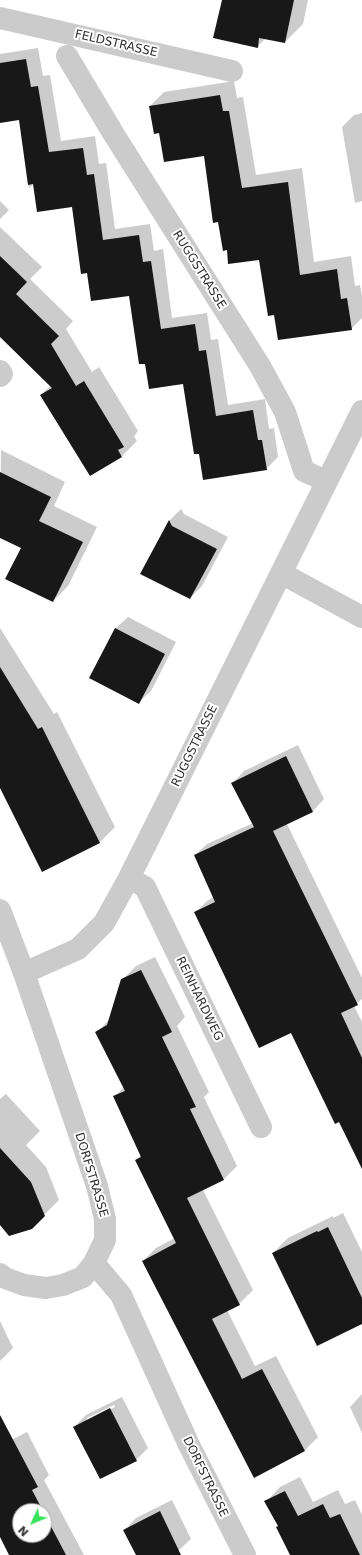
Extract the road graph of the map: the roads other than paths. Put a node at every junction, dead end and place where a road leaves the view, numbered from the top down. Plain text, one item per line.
1 (0, 18) edge
2 (67, 56) dead end
3 (232, 71) dead end
4 (0, 371) edge
5 (0, 376) edge
6 (362, 411) edge
7 (326, 481) junction
8 (281, 573) junction
9 (362, 617) edge
10 (129, 878) junction
11 (0, 910) edge
12 (24, 973) junction
13 (262, 1127) dead end
14 (94, 1263) junction
15 (0, 1274) edge
16 (245, 1555) edge

1 - 3 street, FELDSTRASSE
2 - 7 street, RUGGSTRASSE
4 - 5 street
6 - 7 street, RUGGSTRASSE
7 - 8 street, RUGGSTRASSE
8 - 9 street
8 - 10 street, RUGGSTRASSE
10 - 12 street, RUGGSTRASSE
10 - 13 street, REINHARDWEG
11 - 12 street, DORFSTRASSE
12 - 14 street, DORFSTRASSE
14 - 15 street
14 - 16 street, DORFSTRASSE

